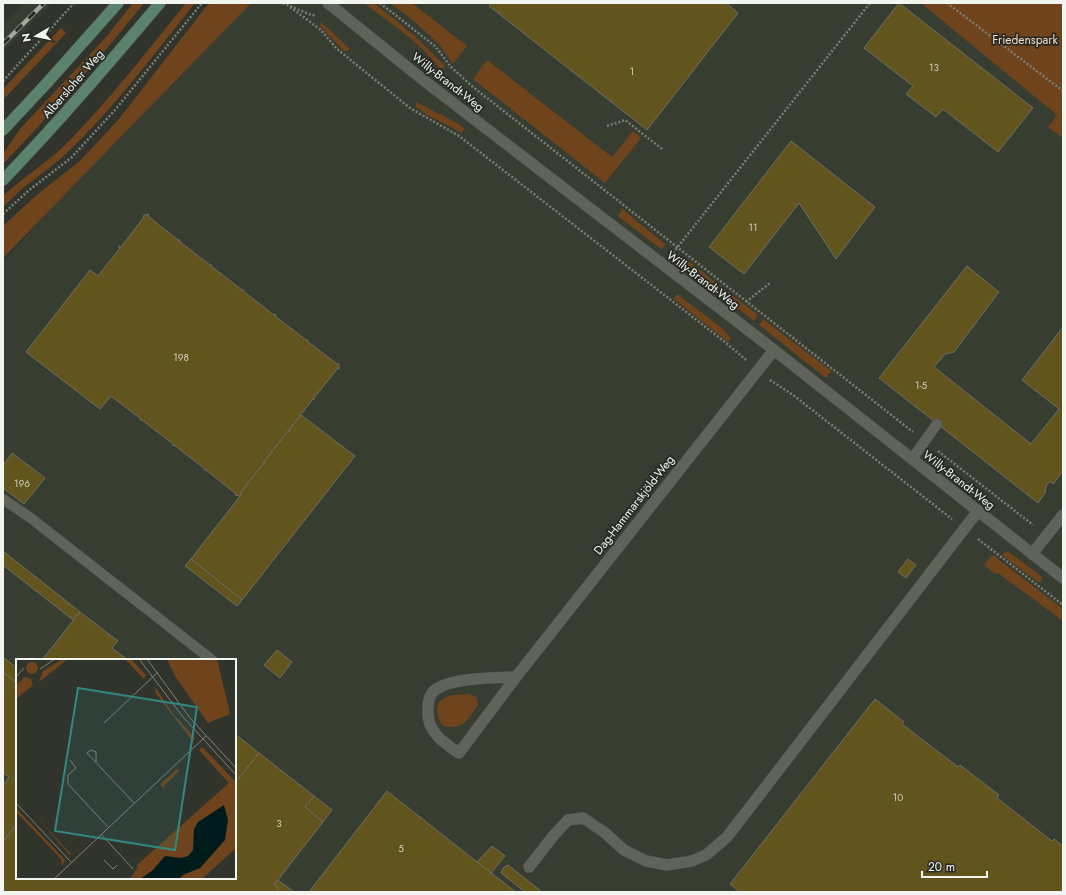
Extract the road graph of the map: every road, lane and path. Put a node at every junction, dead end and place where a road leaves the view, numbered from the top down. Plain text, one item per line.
1 (74, 3) edge
2 (118, 3) edge
3 (160, 3) edge
4 (202, 3) edge
5 (283, 3) edge
6 (328, 3) edge
7 (380, 3) edge
8 (870, 3) edge
9 (947, 3) edge
10 (290, 7) junction
11 (340, 12) junction
12 (3, 81) edge
13 (1063, 91) edge
14 (607, 126) dead end
15 (3, 130) edge
16 (662, 149) dead end
17 (3, 180) edge
18 (3, 214) edge
19 (677, 248) junction
20 (663, 266) junction
21 (770, 283) dead end
22 (746, 302) junction
23 (774, 350) junction
24 (757, 371) junction
25 (937, 424) dead end
26 (925, 441) junction
27 (912, 459) junction
28 (3, 499) edge
29 (978, 511) junction
30 (1063, 515) edge
31 (965, 529) junction
32 (1047, 536) junction
33 (1032, 554) junction
34 (1063, 578) edge
35 (1063, 605) edge
36 (211, 659) edge
37 (516, 677) junction
38 (529, 867) dead end

1 - 12 path
2 - 15 main road, Albersloher Weg
3 - 17 main road, Albersloher Weg
4 - 18 path
5 - 10 path
6 - 11 street, Willy-Brandt-Weg
7 - 19 path
8 - 19 path
9 - 13 path
10 - 11 path
10 - 24 path
11 - 20 street, Willy-Brandt-Weg
14 - 16 path
19 - 20 path
19 - 22 path
20 - 23 street, Willy-Brandt-Weg
21 - 22 path
22 - 26 path
23 - 24 street, Dag-Hammarskjöld-Weg
23 - 27 street, Willy-Brandt-Weg
24 - 31 path
24 - 37 street, Dag-Hammarskjöld-Weg
25 - 26 lane
26 - 27 lane
26 - 32 path
27 - 29 street, Willy-Brandt-Weg
28 - 36 lane
29 - 31 street
29 - 33 street, Willy-Brandt-Weg
30 - 32 street
31 - 35 path
31 - 38 street
32 - 33 street
33 - 34 street, Willy-Brandt-Weg
37 - 37 street, Dag-Hammarskjöld-Weg

